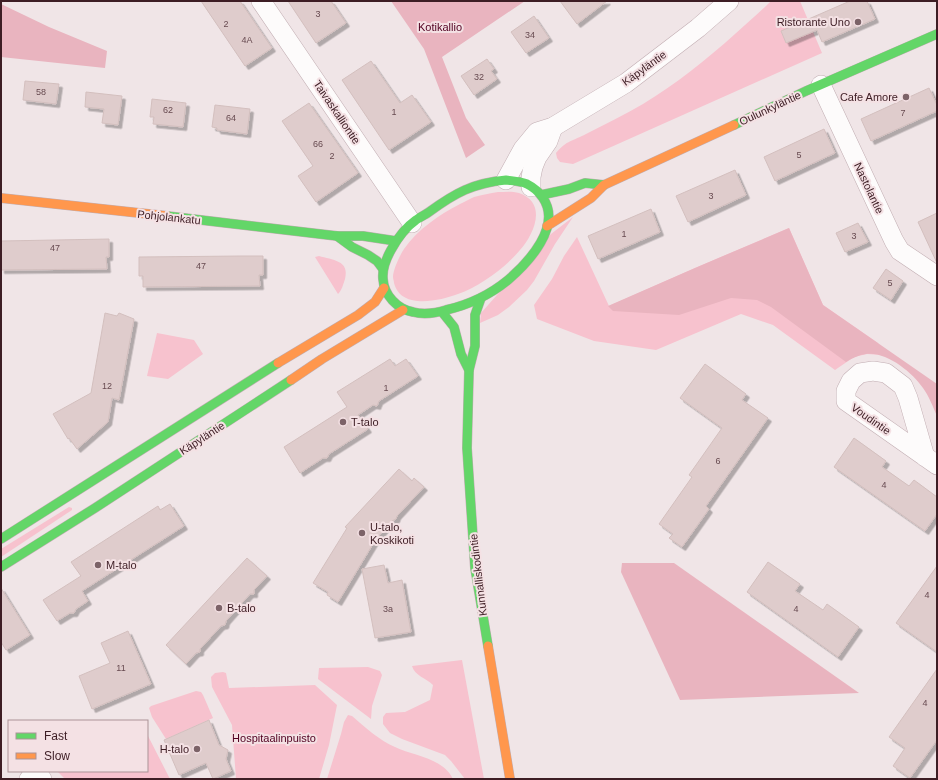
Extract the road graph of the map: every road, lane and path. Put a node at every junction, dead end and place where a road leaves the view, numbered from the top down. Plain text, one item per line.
1 (261, 1) edge
2 (729, 1) edge
3 (937, 34) edge
4 (821, 84) junction
5 (553, 127) junction
6 (506, 180) junction
7 (604, 185) junction
8 (536, 191) junction
9 (1, 198) edge
10 (412, 223) junction
11 (547, 226) junction
12 (337, 236) junction
13 (396, 241) junction
14 (383, 269) junction
15 (935, 272) edge
16 (384, 288) junction
17 (481, 298) junction
18 (403, 310) junction
19 (442, 312) junction
20 (469, 370) junction
21 (931, 461) edge
22 (1, 539) edge
23 (1, 567) edge
24 (29, 779) edge
25 (42, 779) edge
26 (510, 779) edge

1 - 10 street, Taivaskalliontie
2 - 5 street, Käpyläntie
3 - 4 main road, Oulunkyläntie
4 - 7 main road, Oulunkyläntie
4 - 15 street, Nastolantie
5 - 6 street, Käpyläntie
5 - 8 street
6 - 8 main road
6 - 10 main road
7 - 8 main road, Oulunkyläntie
7 - 11 main road, Oulunkyläntie
8 - 11 main road
9 - 12 main road, Pohjolankatu
10 - 13 main road
11 - 17 main road
12 - 13 main road, Pohjolankatu
12 - 14 main road, Pohjolankatu
13 - 14 main road
14 - 16 main road
16 - 18 main road
16 - 22 main road, Käpyläntie
17 - 19 main road
17 - 20 main road, Kunnalliskodintie
18 - 19 main road
18 - 23 main road, Käpyläntie
19 - 20 main road, Kunnalliskodintie
20 - 26 main road, Kunnalliskodintie
21 - 21 street, Voudintie
24 - 25 street

